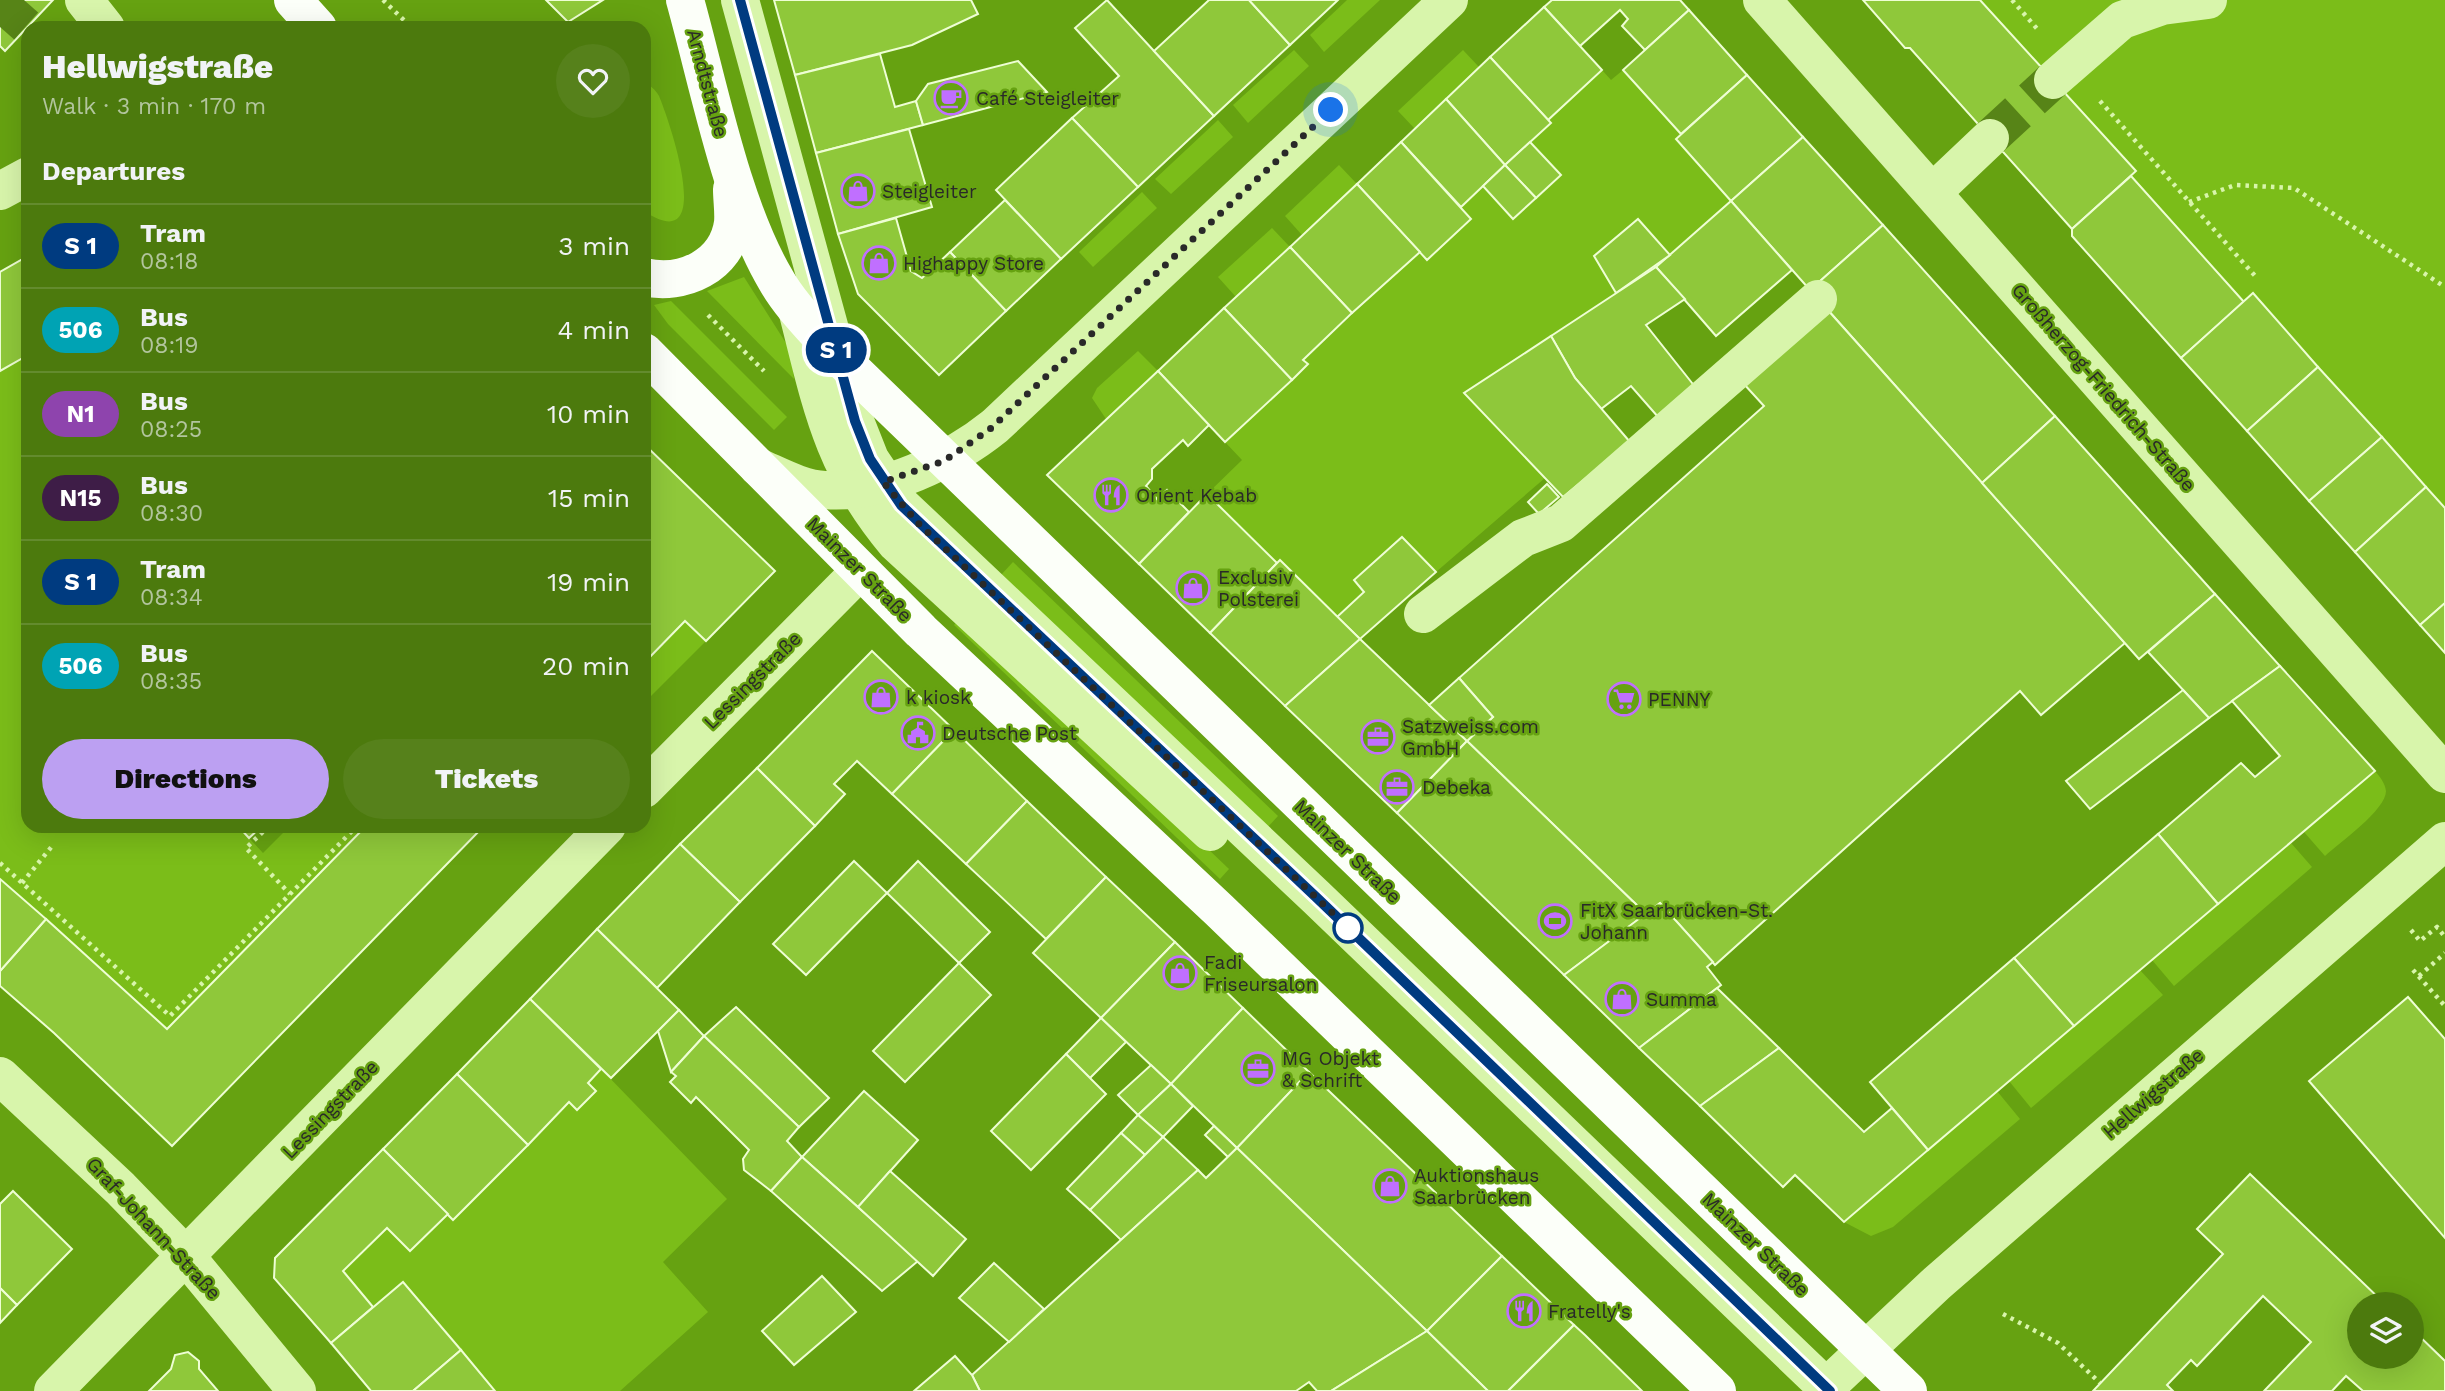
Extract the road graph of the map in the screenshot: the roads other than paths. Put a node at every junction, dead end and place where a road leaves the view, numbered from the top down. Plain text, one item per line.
1 (84, 0) edge
2 (685, 0) edge
3 (714, 0) edge
4 (740, 0) edge
5 (1449, 0) edge
6 (1762, 0) edge
7 (2208, 0) edge
8 (100, 21) edge
9 (2061, 73) tunnel mouth
10 (1990, 138) tunnel mouth
11 (731, 167) junction
12 (21, 180) edge
13 (0, 191) edge
14 (1933, 192) junction
15 (651, 278) edge
16 (1818, 299) dead end
17 (795, 304) junction
18 (837, 355) junction
19 (651, 359) edge
20 (944, 461) junction
21 (758, 467) junction
22 (869, 485) junction
23 (860, 570) junction
24 (1423, 614) dead end
25 (2445, 774) edge
26 (651, 782) edge
27 (600, 833) edge
28 (2438, 862) edge
29 (0, 1076) edge
30 (185, 1255) junction
31 (1865, 1350) junction
32 (1818, 1390) edge
33 (53, 1391) edge
34 (297, 1391) edge
35 (1717, 1391) edge
36 (1908, 1391) edge

1 - 8 street
2 - 11 main road, Arndtstraße
3 - 17 street
4 - 18 street
5 - 20 street
6 - 14 street, Großherzog-Friedrich-Straße
7 - 9 street
10 - 14 street
11 - 15 main road, Arndtstraße
11 - 17 main road, Arndtstraße
12 - 13 street
14 - 25 street, Großherzog-Friedrich-Straße
16 - 24 street
17 - 18 main road, Mainzer Straße
17 - 22 street
18 - 20 main road, Mainzer Straße
18 - 22 street
19 - 21 main road, Mainzer Straße
20 - 22 street
20 - 31 main road, Mainzer Straße
21 - 22 street
21 - 23 main road, Mainzer Straße
22 - 32 street
23 - 26 street, Lessingstraße
23 - 35 main road, Mainzer Straße
27 - 30 street, Lessingstraße
28 - 31 street, Hellwigstraße
29 - 30 street, Graf-Johann-Straße
30 - 33 street, Lessingstraße
30 - 34 street, Graf-Johann-Straße
31 - 32 street, Hellwigstraße
31 - 36 main road, Mainzer Straße

